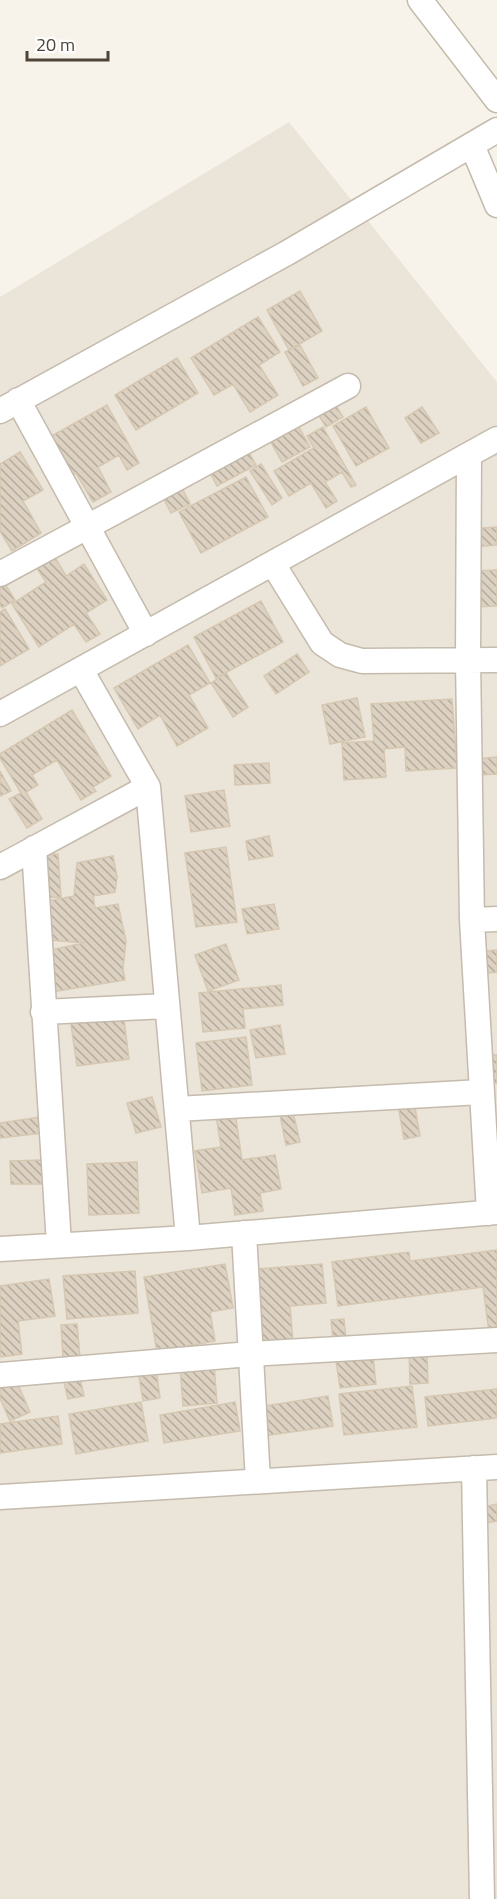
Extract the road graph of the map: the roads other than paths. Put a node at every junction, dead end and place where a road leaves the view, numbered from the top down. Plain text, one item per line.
1 (420, 0) edge
2 (497, 100) edge
3 (497, 130) edge
4 (472, 145) junction
5 (497, 205) edge
6 (348, 386) dead end
7 (9, 406) edge
8 (497, 439) edge
9 (469, 455) junction
10 (88, 526) junction
11 (273, 564) junction
12 (0, 574) edge
13 (147, 634) junction
14 (468, 660) junction
15 (497, 660) edge
16 (81, 670) junction
17 (0, 714) edge
18 (148, 787) junction
19 (34, 848) junction
20 (0, 867) edge
21 (497, 919) edge
22 (472, 920) junction
23 (167, 1006) junction
24 (43, 1012) junction
25 (481, 1092) junction
26 (177, 1109) junction
27 (493, 1212) edge
28 (244, 1233) junction
29 (188, 1238) junction
30 (59, 1244) junction
31 (0, 1249) edge
32 (497, 1340) edge
33 (250, 1354) junction
34 (0, 1375) edge
35 (486, 1468) edge
36 (258, 1481) junction
37 (0, 1497) edge
38 (482, 1899) edge

1 - 2 street
3 - 4 street
4 - 5 street
4 - 7 street
6 - 10 street
7 - 10 street
8 - 9 street
9 - 11 street
9 - 14 street
10 - 12 street
10 - 13 street
11 - 13 street
11 - 14 street
13 - 16 street
14 - 15 street
14 - 22 street
16 - 17 street
16 - 18 street
18 - 19 street
18 - 23 street
19 - 20 street
19 - 24 street
21 - 22 street
22 - 25 street
23 - 24 street
23 - 26 street
24 - 30 street
25 - 26 street
25 - 27 street
26 - 29 street
27 - 28 street
28 - 29 street
28 - 33 street
29 - 30 street
30 - 31 street
32 - 33 street
33 - 34 street
33 - 36 street
35 - 36 street
35 - 38 street
36 - 37 street

